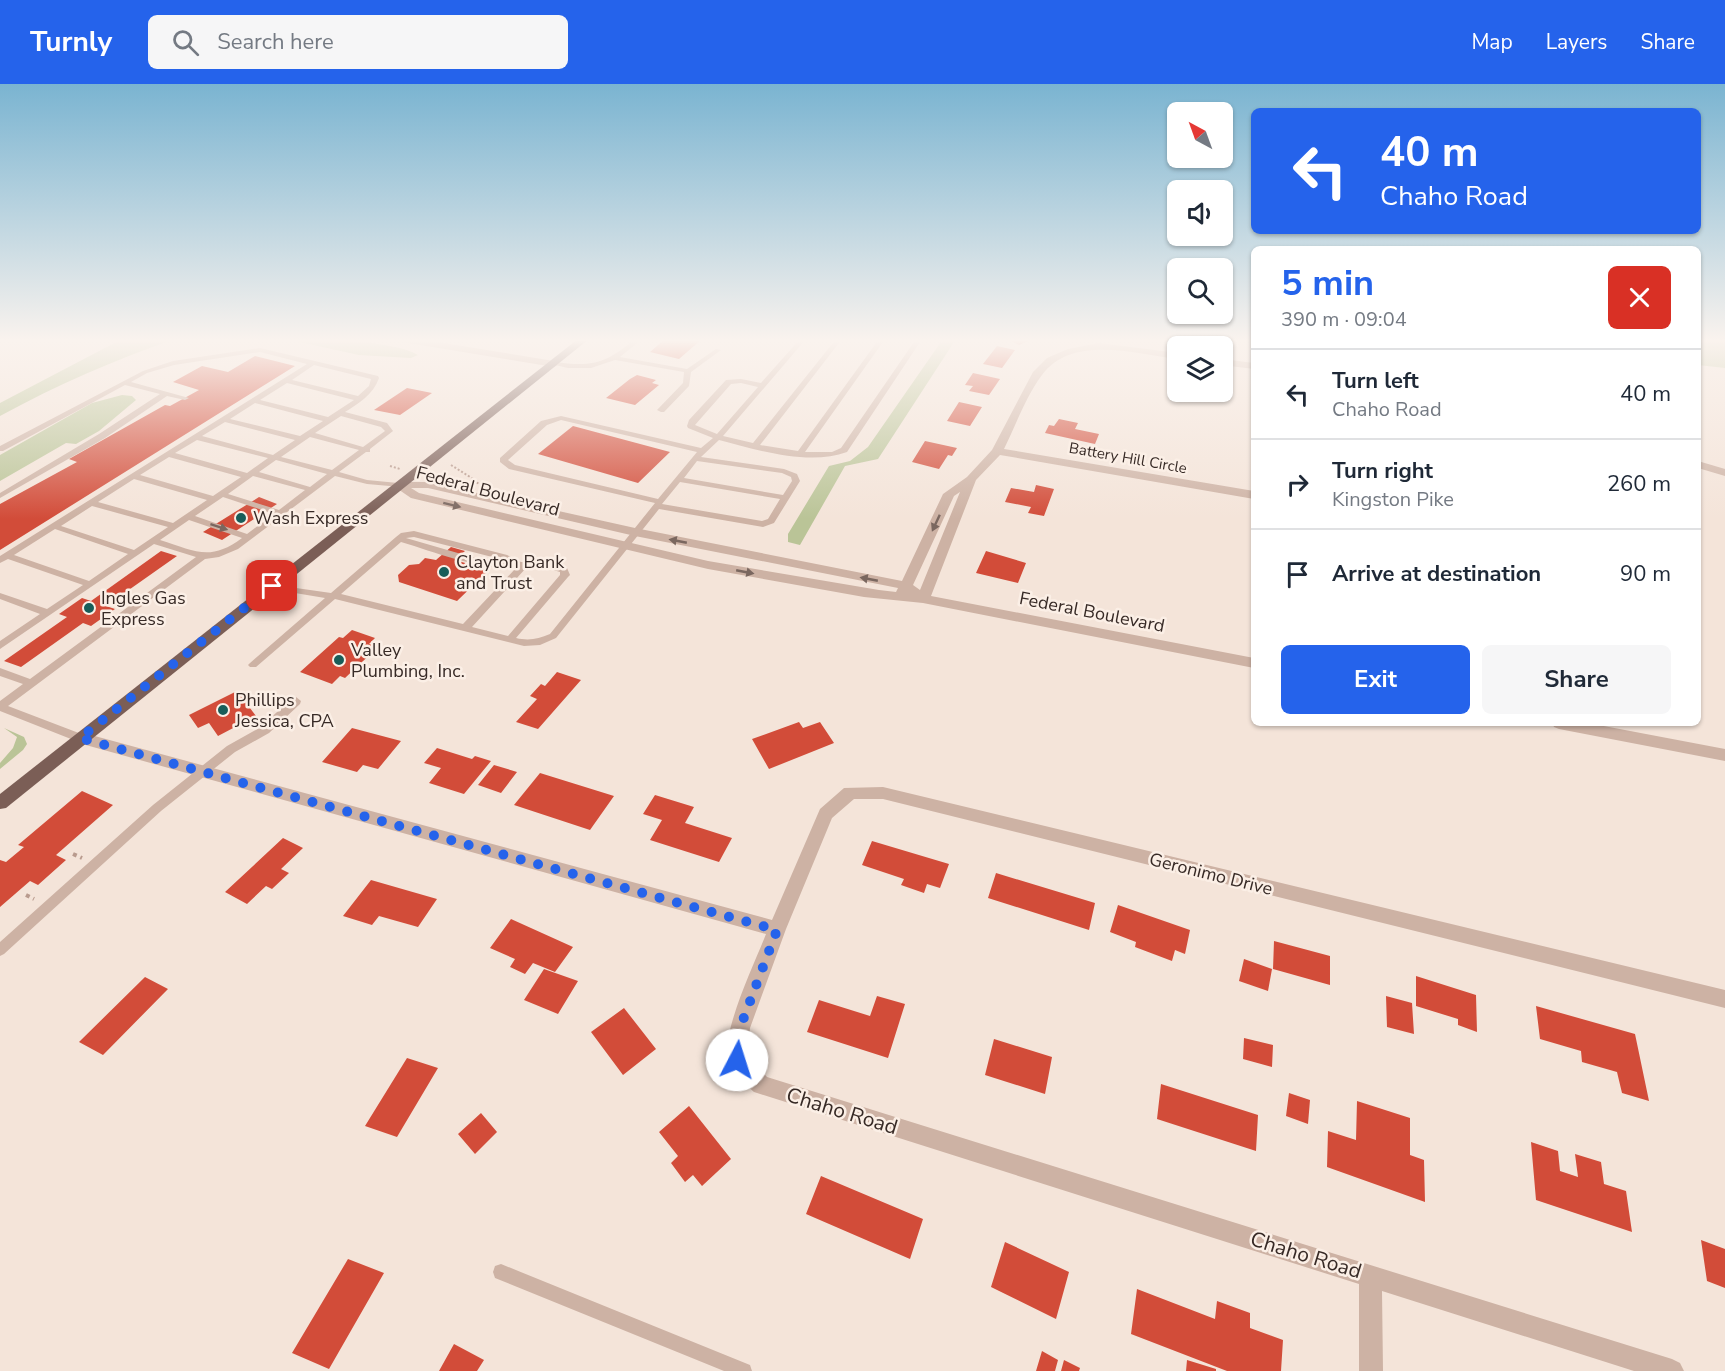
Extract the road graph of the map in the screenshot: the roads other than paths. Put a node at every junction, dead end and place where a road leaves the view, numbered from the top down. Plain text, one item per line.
1 (94, 399) edge
2 (157, 399) edge
3 (360, 399) edge
4 (509, 399) edge
5 (672, 399) edge
6 (712, 399) edge
7 (751, 399) edge
8 (792, 399) edge
9 (839, 399) edge
10 (878, 399) edge
11 (1024, 399) edge
12 (253, 400) joint
13 (661, 410) dead end
14 (339, 413) junction
15 (223, 419) junction
16 (330, 420) junction
17 (196, 437) junction
18 (305, 437) junction
19 (718, 437) junction
20 (755, 446) junction
21 (0, 449) edge
22 (367, 450) junction
23 (702, 451) junction
24 (997, 451) junction
25 (168, 454) junction
26 (800, 454) junction
27 (274, 458) junction
28 (694, 458) junction
29 (1701, 465) edge
30 (1725, 472) edge
31 (250, 474) junction
32 (334, 474) junction
33 (133, 476) junction
34 (678, 478) junction
35 (971, 478) junction
36 (398, 485) junction
37 (312, 490) junction
38 (1251, 494) edge
39 (0, 496) edge
40 (217, 497) junction
41 (786, 498) junction
42 (91, 502) junction
43 (658, 504) junction
44 (281, 513) junction
45 (188, 517) junction
46 (53, 526) junction
47 (174, 526) junction
48 (636, 532) junction
49 (249, 537) junction
50 (153, 541) junction
51 (625, 546) junction
52 (924, 546) junction
53 (942, 550) junction
54 (135, 553) junction
55 (203, 556) junction
56 (3, 558) edge
57 (522, 567) junction
58 (90, 584) junction
59 (272, 586) junction
60 (903, 592) junction
61 (0, 596) edge
62 (332, 596) junction
63 (923, 599) junction
64 (47, 614) junction
65 (465, 628) junction
66 (510, 639) junction
67 (0, 646) edge
68 (1251, 662) edge
69 (253, 665) dead end
70 (0, 672) edge
71 (32, 683) junction
72 (296, 701) dead end
73 (0, 707) edge
74 (1575, 726) edge
75 (80, 738) junction
76 (1725, 755) edge
77 (205, 772) junction
78 (0, 803) edge
79 (777, 930) junction
80 (0, 950) edge
81 (1725, 999) edge
82 (501, 1272) dead end
83 (1370, 1275) junction
84 (744, 1371) edge
85 (1371, 1371) edge
86 (1672, 1371) edge

1 - 21 lane
2 - 39 lane
3 - 14 lane
4 - 36 main road
5 - 13 lane
6 - 19 lane
7 - 19 lane
8 - 20 lane
9 - 26 lane
10 - 26 lane
11 - 24 street
12 - 15 lane
12 - 16 lane
14 - 16 lane
14 - 22 lane
15 - 17 lane
15 - 18 lane
16 - 18 lane
17 - 25 lane
17 - 27 lane
18 - 22 lane
18 - 27 lane
19 - 20 lane
19 - 23 lane
20 - 26 lane
22 - 32 lane
23 - 28 lane
23 - 43 lane
24 - 35 street
24 - 38 street, Battery Hill Circle
25 - 31 lane
25 - 33 lane
27 - 31 lane
27 - 32 lane
28 - 34 lane
28 - 41 lane
29 - 30 street
31 - 37 lane
31 - 40 lane
32 - 36 lane
32 - 37 lane
33 - 40 lane
33 - 42 lane
34 - 41 lane
34 - 43 lane
35 -> 52 street
35 - 53 street
36 - 48 street, Federal Boulevard
36 -> 51 street, Federal Boulevard
36 - 59 main road
37 - 44 lane
40 - 44 lane
40 - 45 lane
41 - 43 lane
42 - 46 lane
42 - 47 lane
43 - 48 lane
44 - 49 lane
45 - 47 lane
45 -> 49 lane
46 - 54 lane
46 - 56 lane
47 - 50 lane
48 - 51 lane
60 -> 48 street, Federal Boulevard
49 - 55 lane
50 - 54 lane
50 - 55 lane
51 -> 60 street, Federal Boulevard
51 - 66 lane
52 - 53 street
52 - 60 street
53 - 63 street
54 - 58 lane
55 - 71 lane
56 - 58 lane
57 - 62 lane
57 - 65 lane
57 - 66 lane
58 - 64 lane
59 - 62 lane
59 - 75 main road
60 - 63 street, Federal Boulevard
61 - 64 lane
62 - 65 lane
62 - 69 lane
63 - 68 street, Federal Boulevard
64 - 67 lane
65 - 66 lane
70 - 71 lane
71 - 73 lane
72 - 77 lane
73 - 75 lane
74 - 76 street
75 - 77 street
75 - 78 main road
77 - 79 street
77 - 80 lane
79 - 81 street, Geronimo Drive
79 - 83 street, Chaho Road
82 - 84 lane
83 - 85 street
83 - 86 street, Chaho Road

